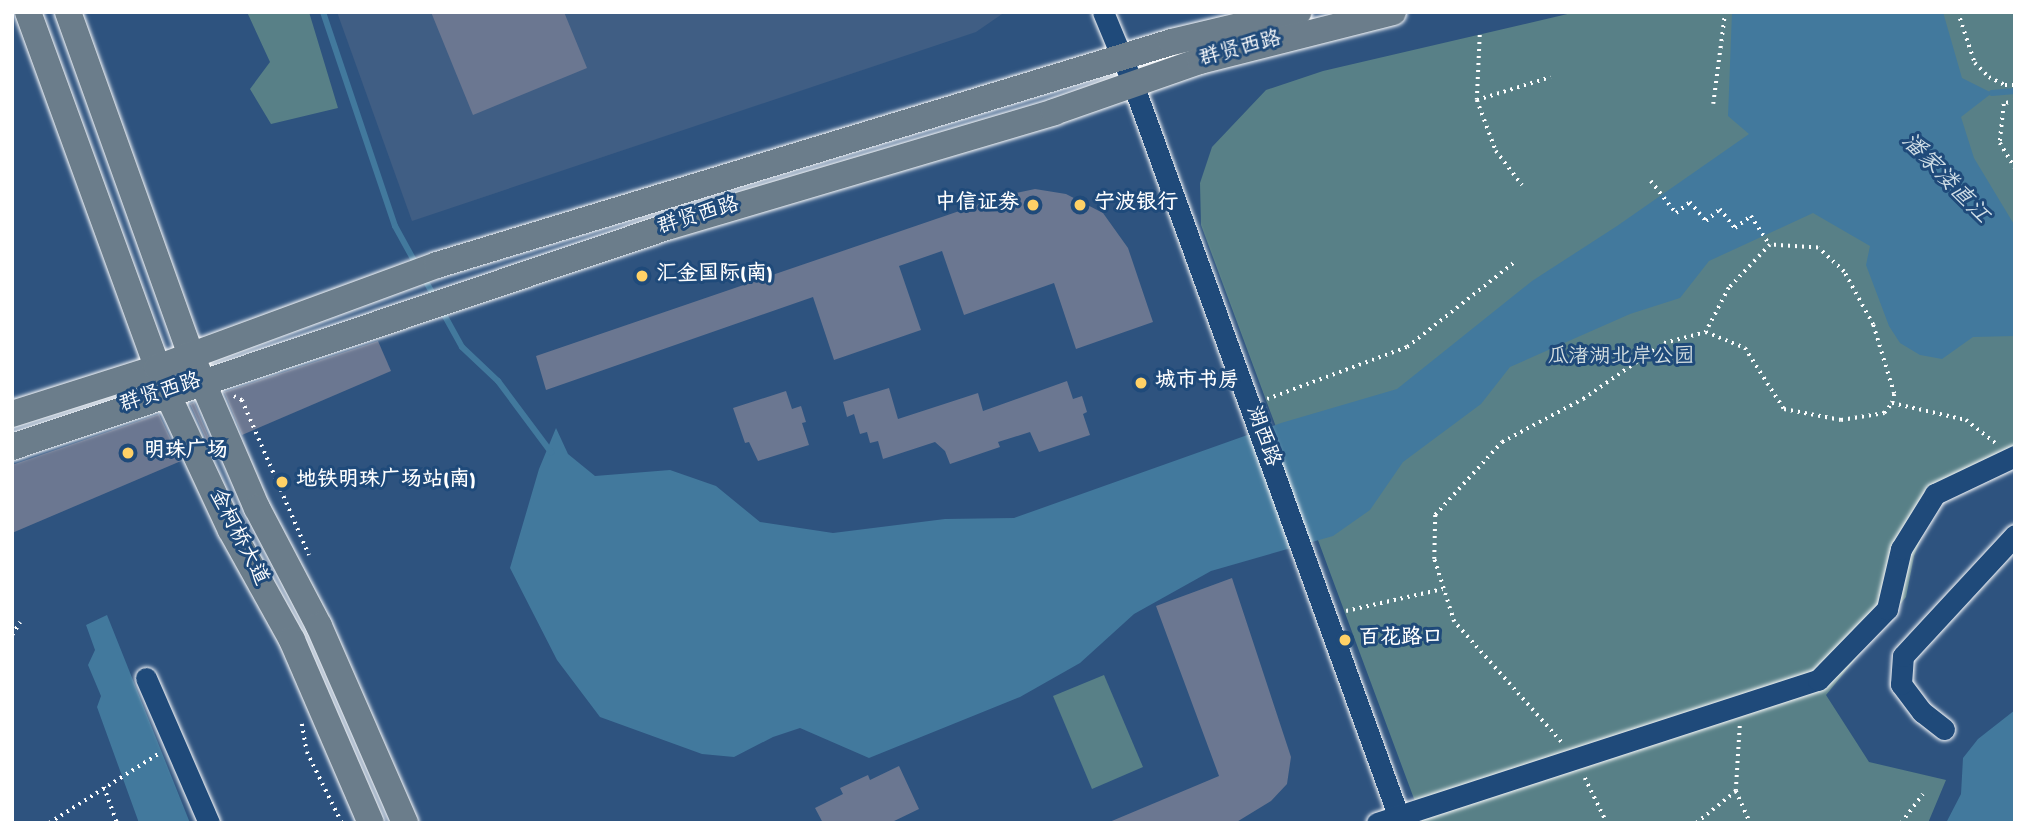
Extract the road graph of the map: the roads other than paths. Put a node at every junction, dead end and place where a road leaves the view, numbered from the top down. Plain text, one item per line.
1 (28, 12) edge
2 (68, 12) edge
3 (1103, 12) edge
4 (1298, 12) edge
5 (1393, 12) edge
6 (1122, 56) junction
7 (1133, 84) junction
8 (191, 355) junction
9 (157, 368) junction
10 (203, 381) junction
11 (167, 393) junction
12 (12, 414) edge
13 (12, 447) edge
14 (2014, 456) edge
15 (2015, 535) edge
16 (146, 678) dead end
17 (1944, 729) dead end
18 (1400, 818) edge
19 (209, 823) edge
20 (371, 823) edge
21 (405, 823) edge
22 (1377, 823) edge

1 - 9 main road, 金柯桥大道
2 - 8 main road, 金柯桥大道
3 - 6 street, 湖西路
4 - 6 main road, 群贤西路
5 - 7 main road, 群贤西路
6 - 7 street, 湖西路
6 - 8 main road, 群贤西路
7 - 10 main road, 群贤西路
7 - 18 street, 湖西路
8 - 9 main road, 群贤西路
8 - 10 main road, 金柯桥大道
9 - 11 main road, 金柯桥大道
9 - 12 main road, 群贤西路
10 - 11 main road, 群贤西路
10 - 21 main road, 金柯桥大道
11 - 13 main road, 群贤西路
11 - 20 main road, 金柯桥大道
14 - 18 street
15 - 17 street
16 - 19 street
18 - 22 street

